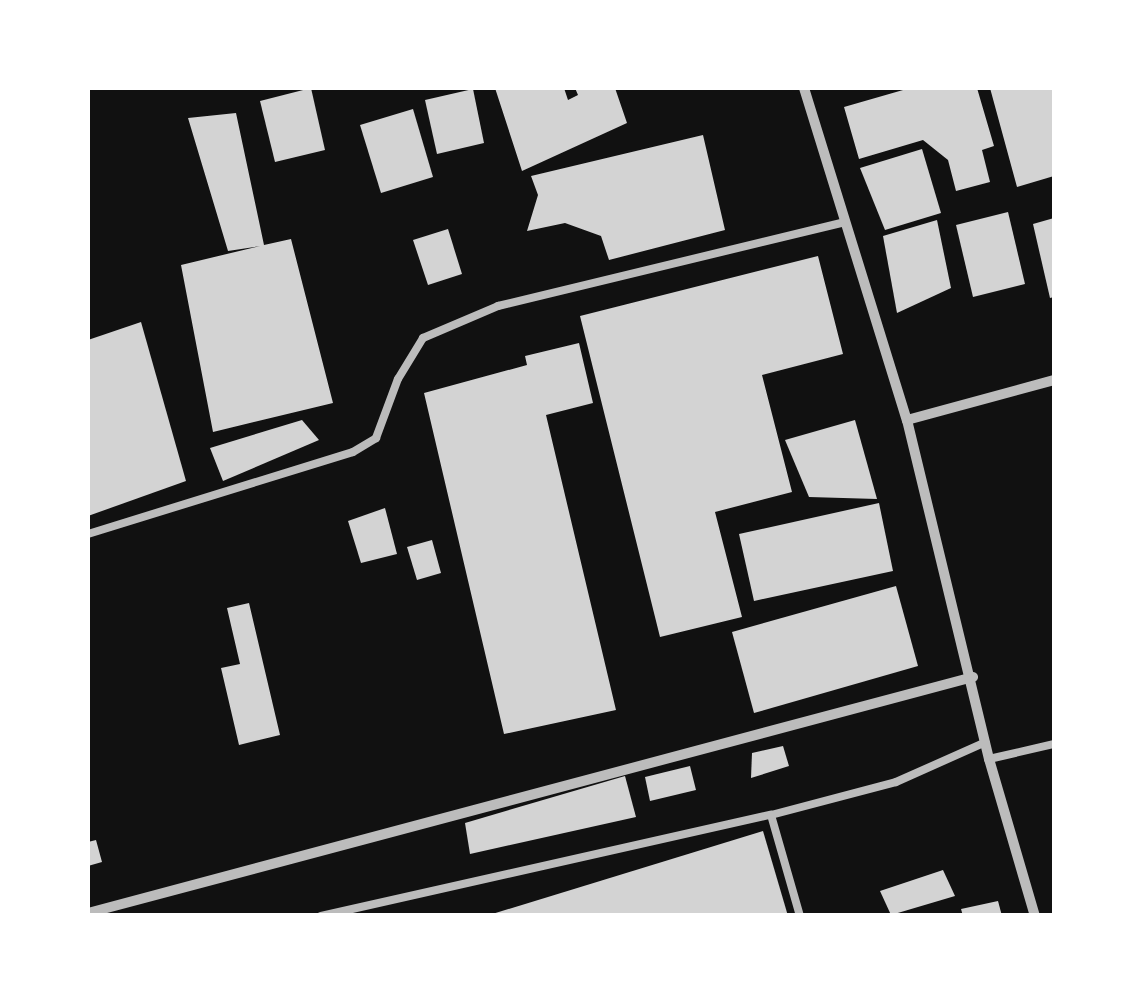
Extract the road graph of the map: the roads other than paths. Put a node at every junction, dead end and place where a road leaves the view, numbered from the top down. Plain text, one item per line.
1 (804, 88) edge
2 (841, 223) junction
3 (1054, 380) edge
4 (907, 420) junction
5 (88, 534) edge
6 (973, 677) junction
7 (986, 742) junction
8 (1054, 744) edge
9 (990, 759) junction
10 (771, 815) junction
11 (88, 913) edge
12 (321, 916) edge
13 (800, 916) edge
14 (1035, 916) edge

1 - 2 street
2 - 4 street
2 - 5 lane
3 - 4 street
4 - 6 street
6 - 7 street
6 - 11 street
7 - 9 street
7 - 10 lane
8 - 9 lane
9 - 14 street
10 - 12 lane
10 - 13 lane

